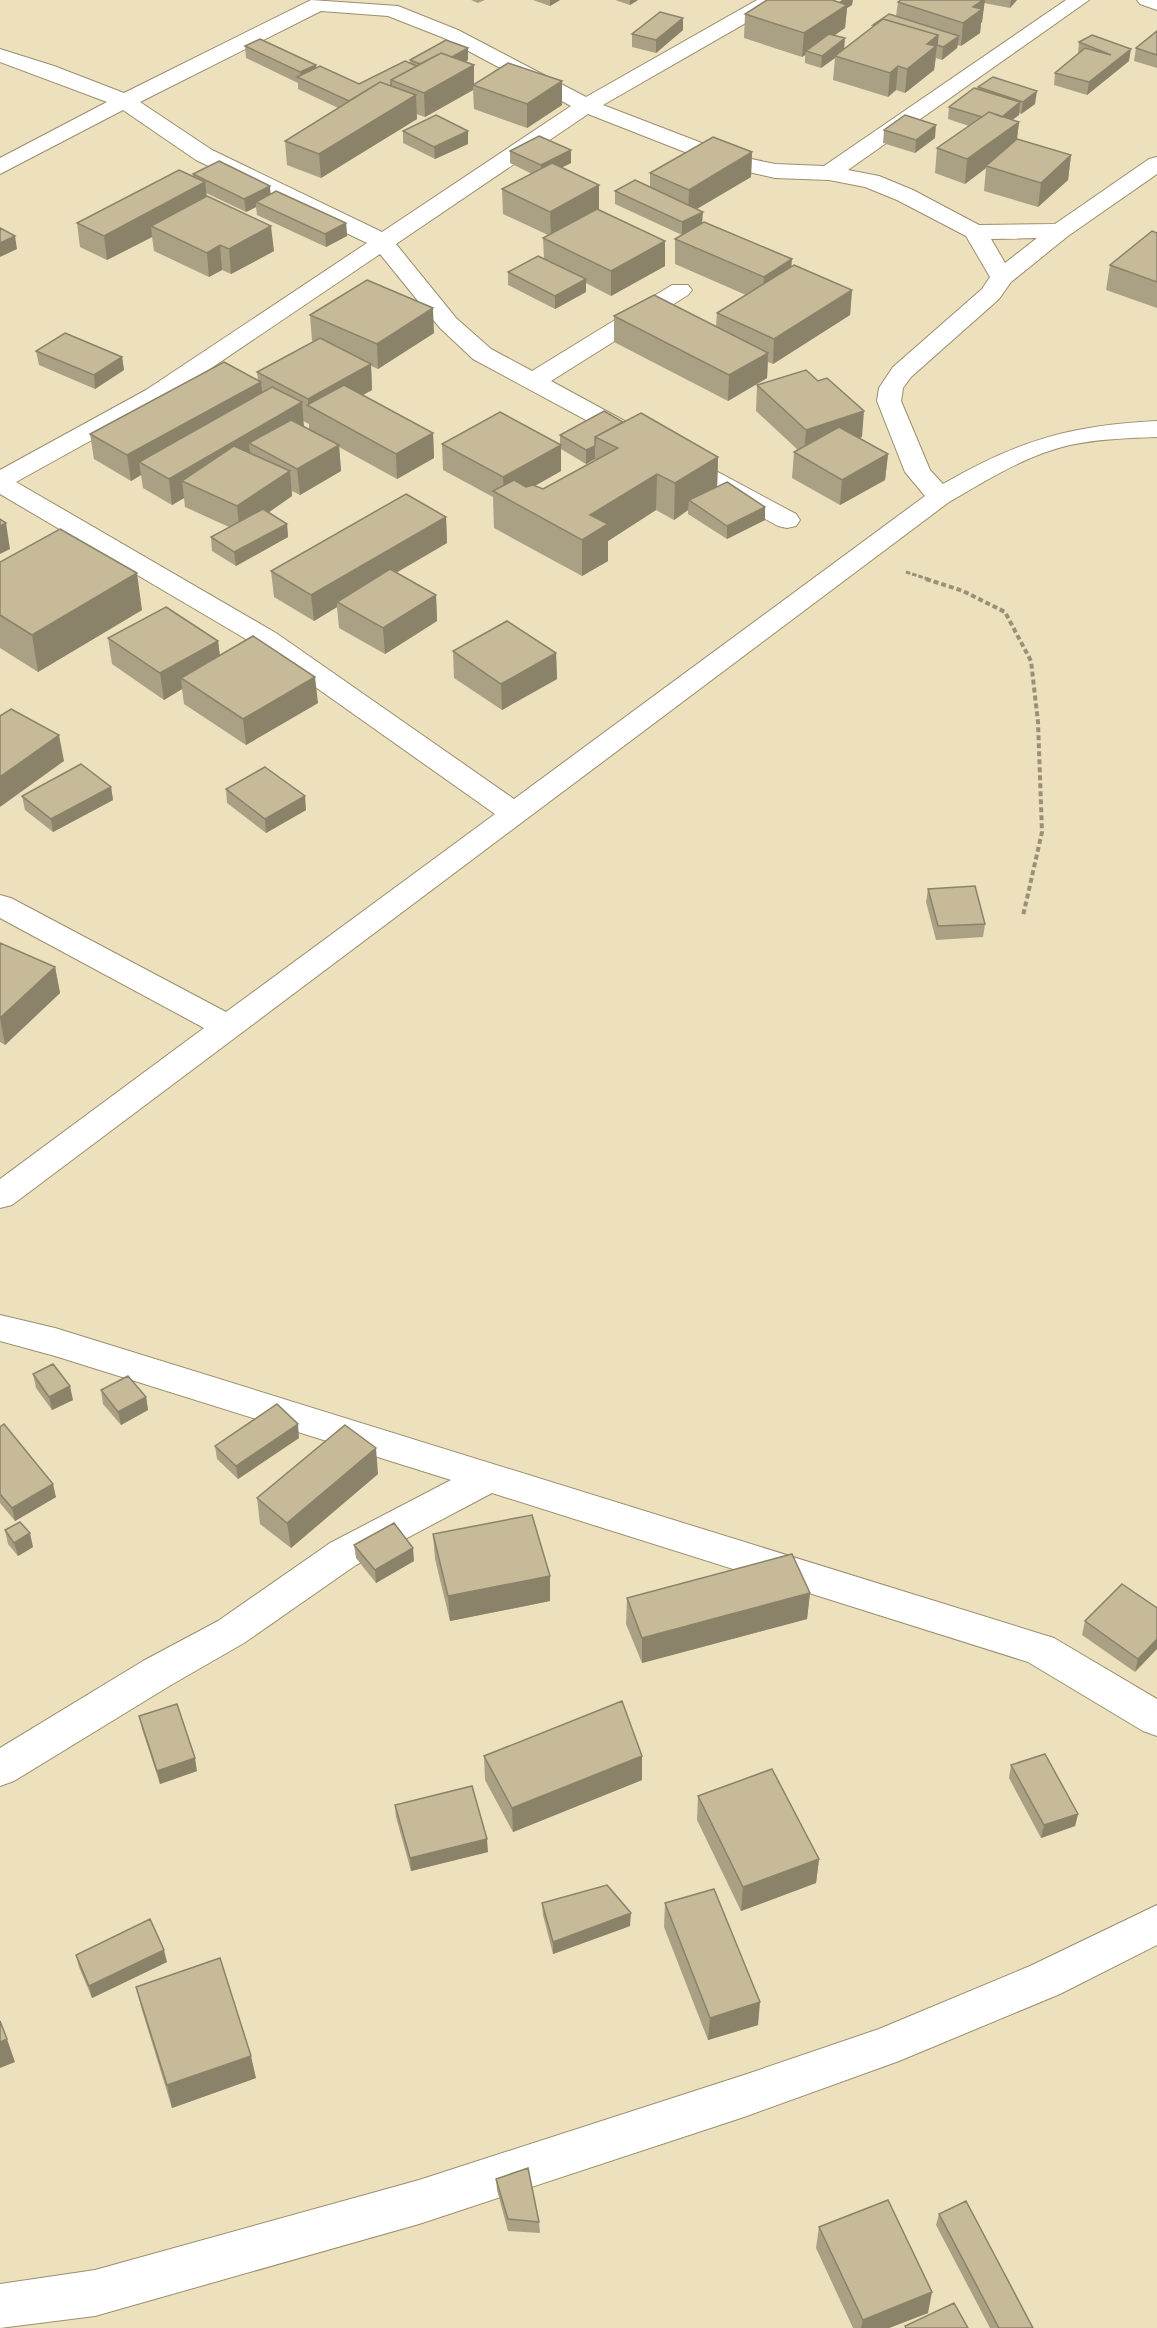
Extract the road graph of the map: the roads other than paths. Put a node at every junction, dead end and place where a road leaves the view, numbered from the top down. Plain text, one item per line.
1 (772, 0) edge
2 (1079, 0) edge
3 (1147, 0) edge
4 (322, 2) edge
5 (1157, 4) edge
6 (0, 55) edge
7 (122, 100) junction
8 (586, 106) junction
9 (1157, 164) edge
10 (0, 167) edge
11 (830, 173) junction
12 (1060, 231) junction
13 (975, 232) junction
14 (382, 241) junction
15 (1002, 277) junction
16 (680, 290) dead end
17 (534, 381) junction
18 (1157, 429) edge
19 (0, 481) edge
20 (939, 497) junction
21 (787, 520) dead end
22 (515, 814) junction
23 (0, 905) edge
24 (226, 1026) junction
25 (0, 1196) edge
26 (0, 1328) edge
27 (488, 1478) junction
28 (1157, 1719) edge
29 (0, 1769) edge
30 (1157, 1924) edge
31 (0, 2307) edge

1 - 8 street
2 - 11 street
3 - 5 street
4 - 7 street
4 - 8 street
6 - 7 street
7 - 10 street
7 - 14 street
8 - 11 street
8 - 14 street
9 - 12 street
11 - 13 street
12 - 13 street
12 - 15 street
13 - 15 street
14 - 17 street
14 - 19 street
15 - 20 street
16 - 17 street
17 - 21 street
18 - 20 street
19 - 22 street
20 - 22 street
22 - 24 street
23 - 24 street
24 - 25 street
26 - 27 street
27 - 28 street
27 - 29 street
30 - 31 street

